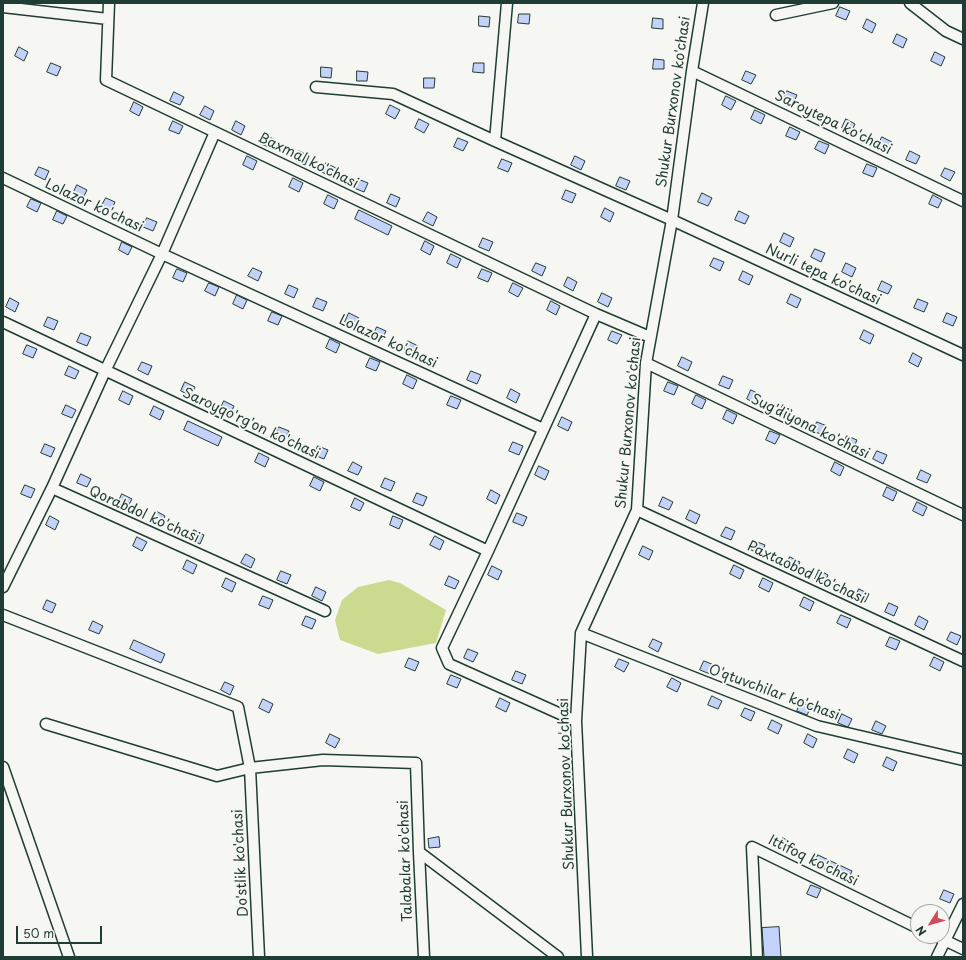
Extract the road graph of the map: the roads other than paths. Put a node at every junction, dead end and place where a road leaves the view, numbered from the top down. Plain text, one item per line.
1 (109, 3) edge
2 (507, 3) edge
3 (703, 3) edge
4 (833, 3) edge
5 (910, 3) edge
6 (3, 7) edge
7 (776, 15) dead end
8 (108, 18) junction
9 (963, 40) edge
10 (692, 71) junction
11 (316, 87) dead end
12 (215, 132) junction
13 (494, 142) junction
14 (3, 178) edge
15 (963, 201) edge
16 (672, 220) junction
17 (162, 254) junction
18 (596, 314) junction
19 (3, 322) edge
20 (650, 337) junction
21 (963, 355) edge
22 (646, 363) junction
23 (106, 371) junction
24 (543, 429) junction
25 (52, 488) junction
26 (637, 510) junction
27 (963, 515) edge
28 (488, 551) junction
29 (3, 587) edge
30 (325, 611) dead end
31 (3, 615) edge
32 (581, 633) junction
33 (963, 661) edge
34 (576, 722) junction
35 (46, 724) dead end
36 (963, 760) edge
37 (3, 767) edge
38 (250, 768) junction
39 (419, 852) junction
40 (963, 904) edge
41 (910, 924) edge
42 (950, 931) edge
43 (950, 943) edge
44 (944, 944) edge
45 (963, 949) edge
46 (69, 957) edge
47 (259, 957) edge
48 (424, 957) edge
49 (558, 957) edge
50 (588, 957) edge
51 (757, 957) edge
52 (937, 957) edge

1 - 8 street
2 - 13 street
3 - 10 street, Shukur Burxonov ko'chasi
4 - 7 street
5 - 9 street
6 - 8 street
8 - 12 street, Baxmal ko'chasi
10 - 15 street, Saroytepa ko'chasi
10 - 16 street, Shukur Burxonov ko'chasi
11 - 13 street, Nurli tepa ko'chasi
12 - 17 street
12 - 18 street, Baxmal ko'chasi
13 - 16 street, Nurli tepa ko'chasi
14 - 17 street, Lolazor ko'chasi
16 - 20 street, Shukur Burxonov ko'chasi
16 - 21 street, Nurli tepa ko'chasi
17 - 23 street
17 - 24 street, Lolazor ko'chasi
18 - 20 street, Baxmal ko'chasi
18 - 24 street
19 - 23 street, Saroyqo'rg'on ko'chasi
20 - 22 street, Shukur Burxonov ko'chasi
22 - 26 street, Shukur Burxonov ko'chasi
22 - 27 street, Sug'diyona ko'chasi
23 - 25 street
23 - 28 street, Saroyqo'rg'on ko'chasi
24 - 28 street
25 - 29 street
25 - 30 street, Qorabdol ko'chasi
26 - 32 street, Shukur Burxonov ko'chasi
26 - 33 street, Paxtaobod ko'chasi
28 - 34 street
31 - 38 street, Do'stlik ko'chasi
32 - 34 street, Shukur Burxonov ko'chasi
32 - 36 street, O'qtuvchilar ko'chasi
34 - 50 street, Shukur Burxonov ko'chasi
35 - 38 street
37 - 46 street
38 - 39 street, Talabalar ko'chasi
38 - 47 street, Do'stlik ko'chasi
39 - 48 street, Talabalar ko'chasi
39 - 49 street
40 - 42 street
41 - 51 street, Ittifoq ko'chasi
43 - 45 street
44 - 52 street

